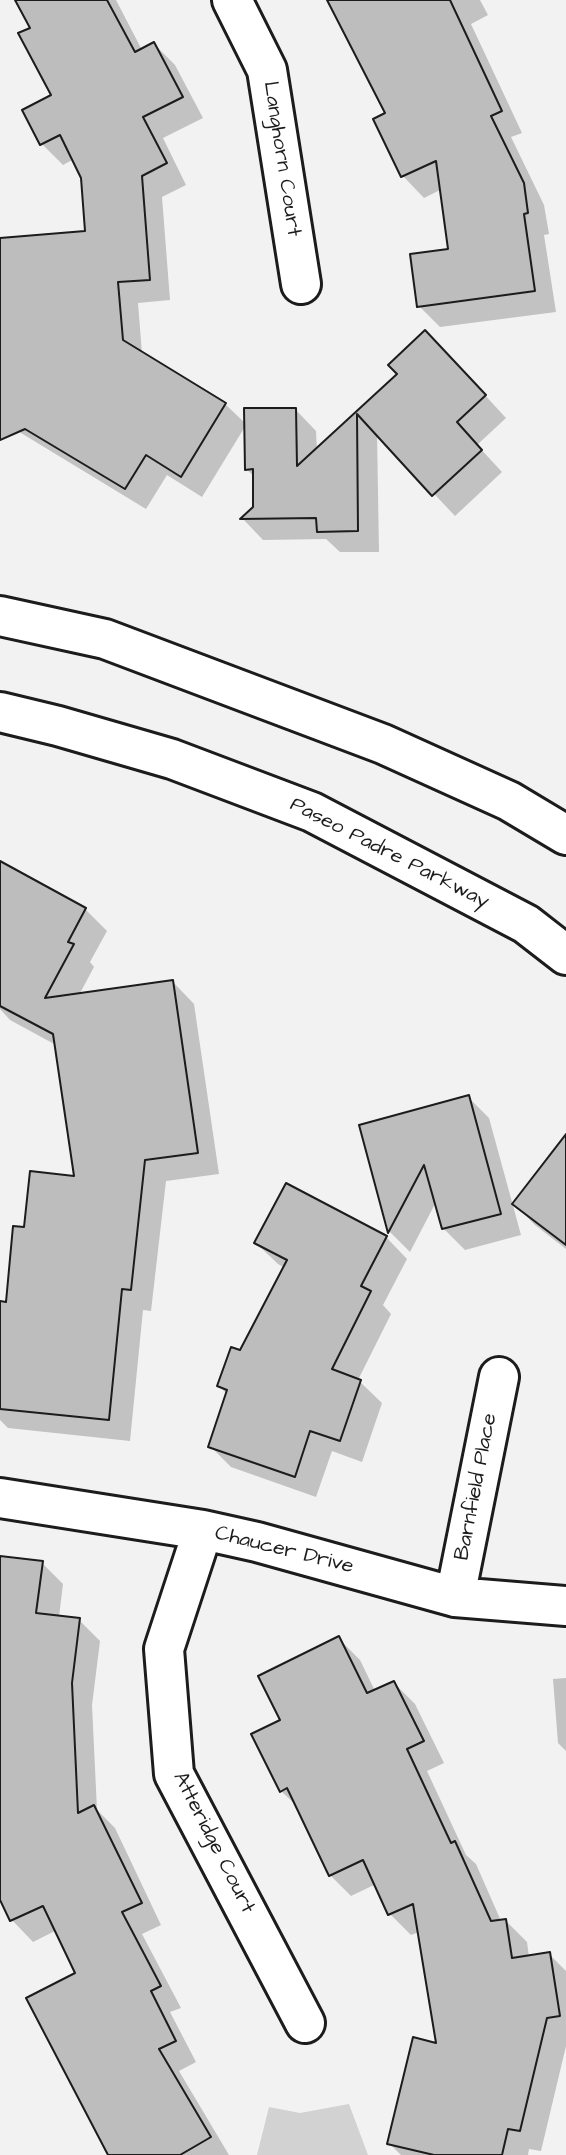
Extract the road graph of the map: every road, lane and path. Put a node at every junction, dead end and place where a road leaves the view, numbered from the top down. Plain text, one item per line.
1 (232, 0) edge
2 (301, 284) dead end
3 (0, 616) edge
4 (0, 712) edge
5 (566, 835) edge
6 (566, 955) edge
7 (499, 1377) dead end
8 (0, 1498) edge
9 (203, 1530) junction
10 (455, 1597) junction
11 (566, 1606) edge
12 (305, 2023) dead end

1 - 2 street, Langhorn Court
3 - 5 street
4 - 6 street, Paseo Padre Parkway
7 - 10 street, Barnfield Place
8 - 9 street, Chaucer Drive
9 - 10 street, Chaucer Drive
9 - 12 street, Atteridge Court
10 - 11 street, Chaucer Drive

